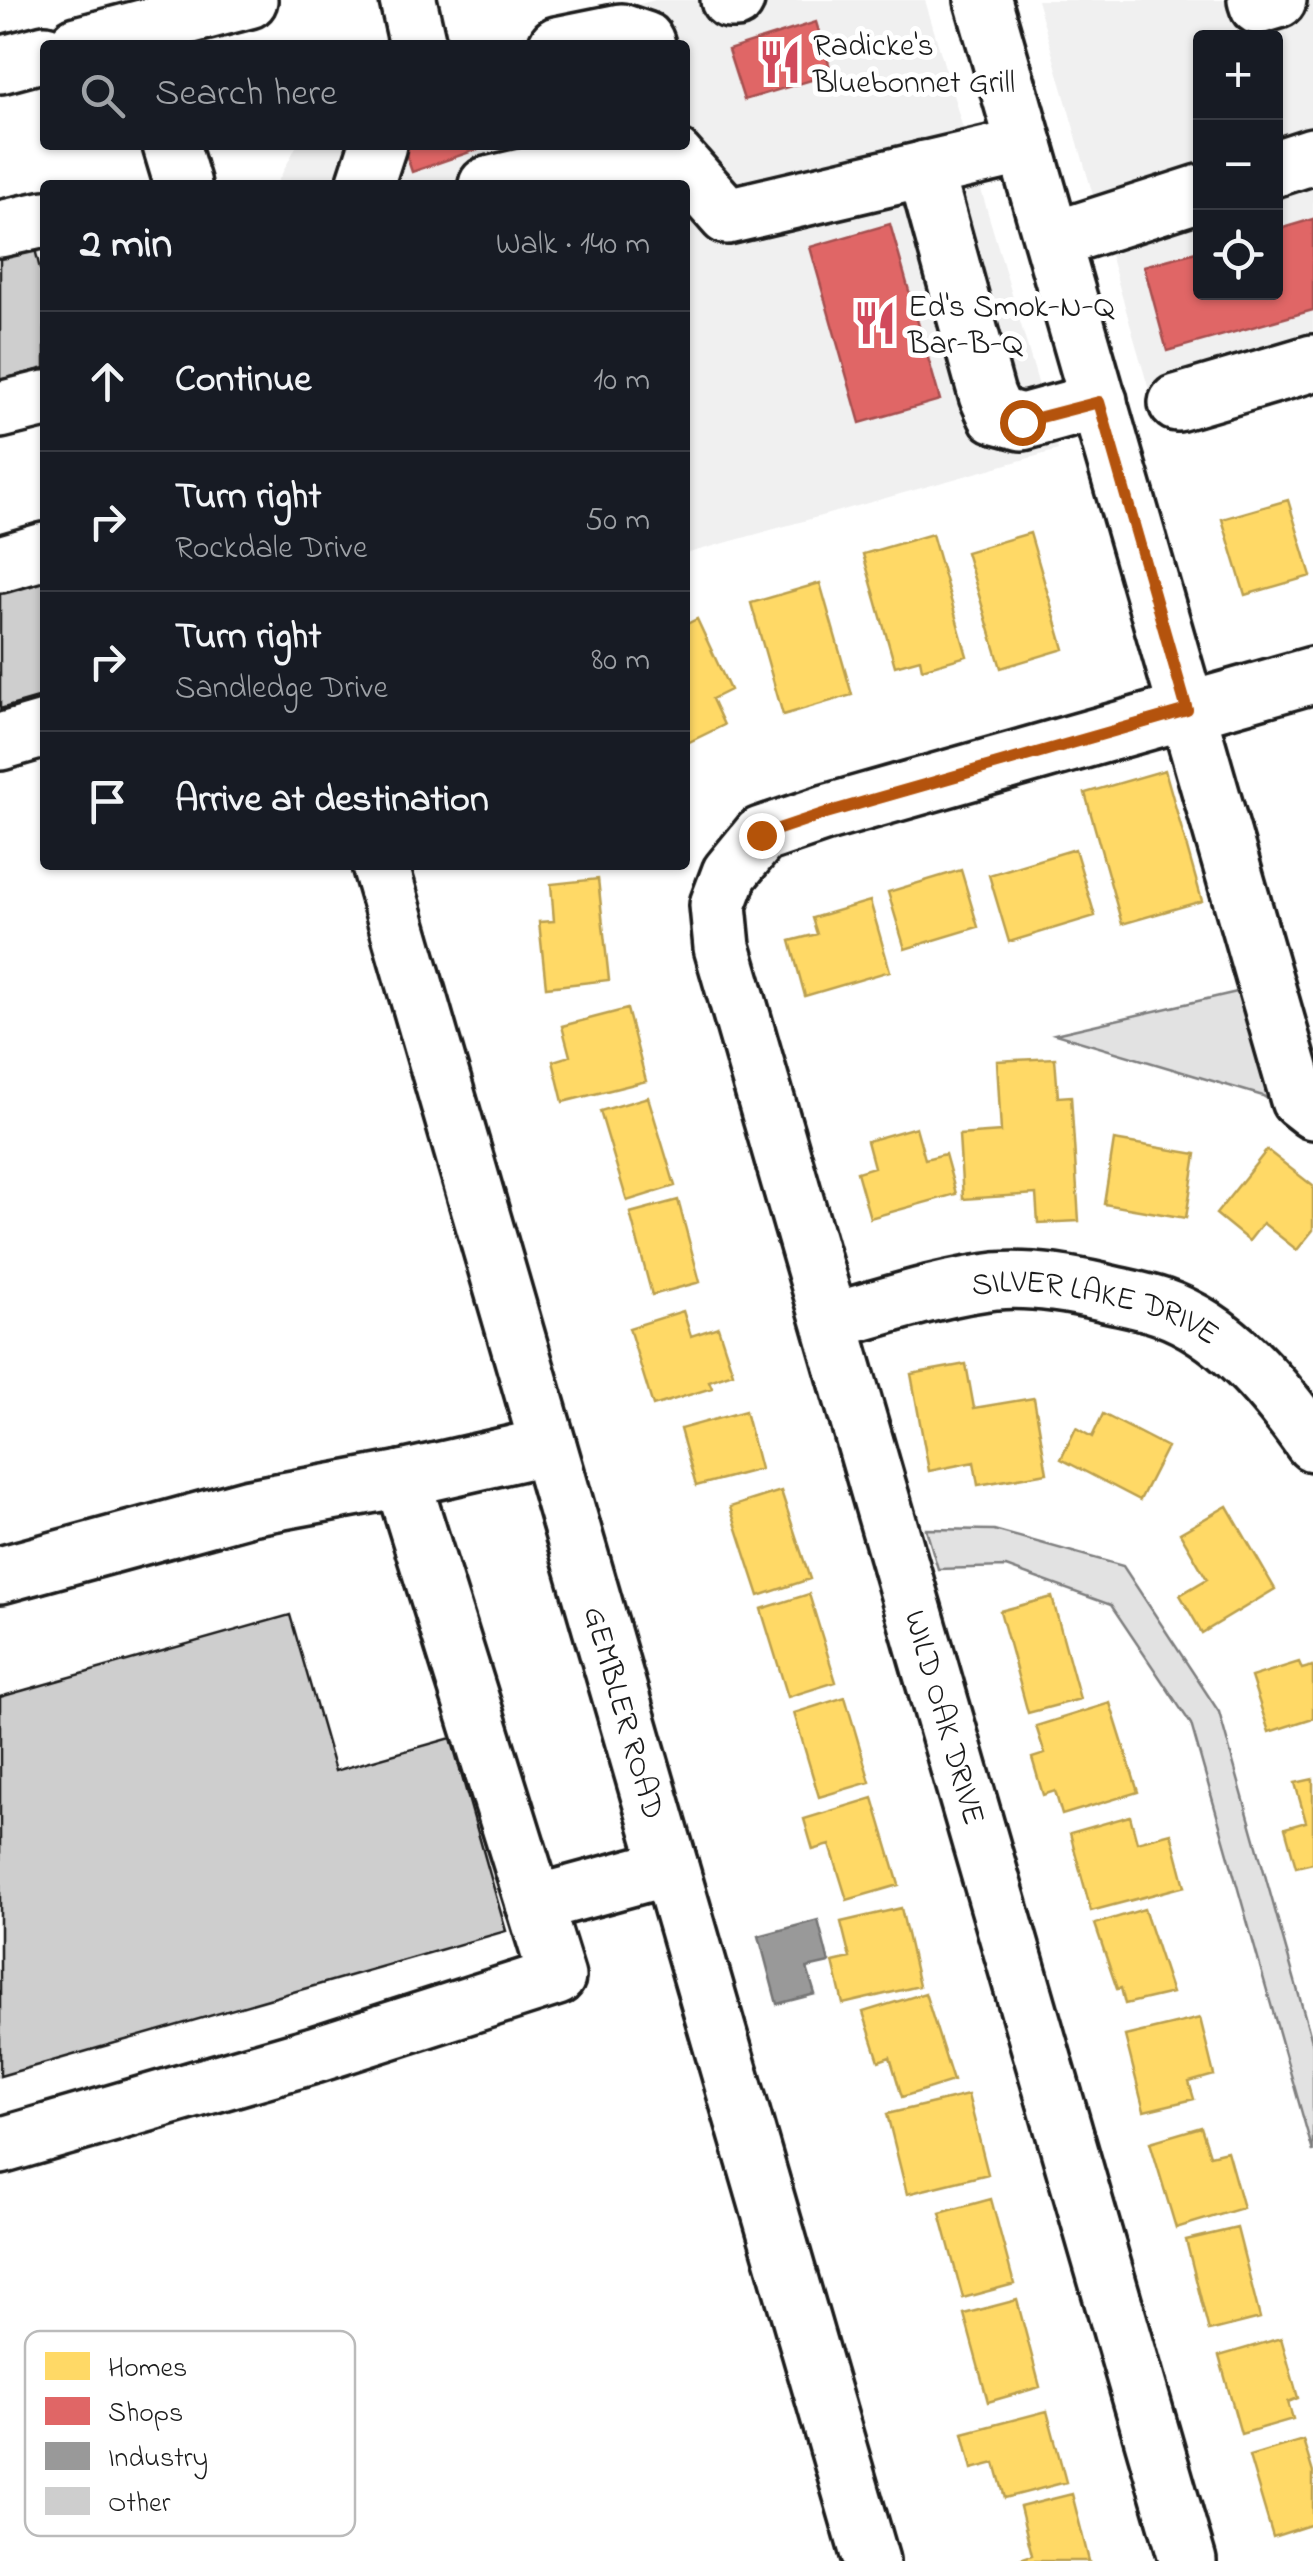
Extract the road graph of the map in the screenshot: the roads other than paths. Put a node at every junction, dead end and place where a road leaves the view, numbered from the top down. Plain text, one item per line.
1 (249, 0) edge
2 (408, 0) edge
3 (983, 0) edge
4 (1256, 0) edge
5 (1278, 0) edge
6 (140, 37) edge
7 (417, 40) edge
8 (581, 40) edge
9 (644, 40) edge
10 (40, 54) edge
11 (0, 65) edge
12 (1025, 146) junction
13 (172, 150) edge
14 (376, 150) edge
15 (674, 151) edge
16 (1313, 156) edge
17 (1283, 166) edge
18 (925, 169) junction
19 (182, 180) edge
20 (367, 180) edge
21 (509, 180) edge
22 (1193, 194) edge
23 (40, 219) edge
24 (0, 229) edge
25 (1053, 240) junction
26 (1313, 363) edge
27 (40, 400) edge
28 (1099, 402) junction
29 (1177, 403) dead end
30 (0, 410) edge
31 (40, 553) edge
32 (0, 564) edge
33 (1313, 675) edge
34 (1187, 710) junction
35 (40, 730) edge
36 (0, 742) edge
37 (381, 870) edge
38 (1313, 1110) edge
39 (832, 1321) junction
40 (1313, 1443) edge
41 (548, 1446) junction
42 (402, 1479) junction
43 (0, 1574) edge
44 (670, 1867) junction
45 (534, 1904) junction
46 (0, 2146) edge
47 (871, 2561) edge
48 (1188, 2561) edge

1 - 6 street
2 - 7 street
3 - 12 street
4 - 5 street
8 - 9 street
10 - 11 street
12 - 18 street
12 - 25 street
13 - 19 street
14 - 20 street
15 - 18 street
15 - 21 street
16 - 17 street
18 - 28 street
22 - 25 street
23 - 24 street
25 - 28 street
26 - 29 street
27 - 30 street
28 - 34 street
31 - 32 street
33 - 34 street
34 - 38 street
34 - 39 street, WILD OAK DRIVE
35 - 36 street
37 - 41 street, GEMBLER ROAD
39 - 40 street, SILVER LAKE DRIVE
39 - 48 street, WILD OAK DRIVE
41 - 42 street
41 - 44 street, GEMBLER ROAD
42 - 43 street
42 - 45 street
44 - 45 street
44 - 47 street, GEMBLER ROAD
45 - 46 street

